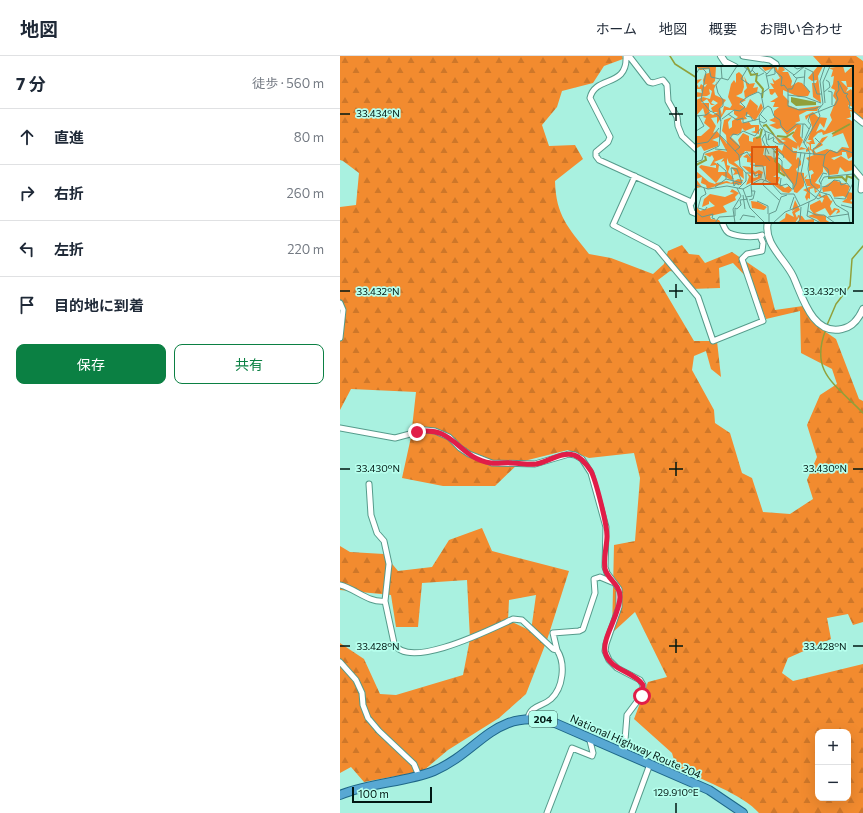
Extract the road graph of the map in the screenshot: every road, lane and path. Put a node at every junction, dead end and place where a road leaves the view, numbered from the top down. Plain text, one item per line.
1 (626, 56) edge
2 (629, 56) edge
3 (721, 56) edge
4 (742, 56) edge
5 (733, 66) edge
6 (777, 66) edge
7 (853, 115) edge
8 (863, 123) edge
9 (696, 149) edge
10 (853, 169) edge
11 (635, 176) junction
12 (861, 190) dead end
13 (696, 193) edge
14 (691, 204) junction
15 (696, 214) edge
16 (722, 223) edge
17 (768, 223) edge
18 (763, 234) junction
19 (340, 303) edge
20 (863, 309) edge
21 (340, 338) edge
22 (340, 428) edge
23 (369, 484) dead end
24 (615, 583) junction
25 (340, 585) edge
26 (385, 601) junction
27 (557, 650) junction
28 (340, 662) edge
29 (528, 718) junction
30 (590, 738) junction
31 (624, 753) junction
32 (650, 764) junction
33 (419, 776) junction
34 (340, 795) edge
35 (547, 813) edge
36 (632, 813) edge
37 (743, 813) edge

1 - 11 street
2 - 9 street
3 - 5 street
4 - 6 street
7 - 8 street
10 - 12 street
11 - 14 street
11 - 18 street
13 - 14 street
14 - 15 street
16 - 18 street
17 - 18 street
18 - 20 street
19 - 21 street
22 - 24 street
23 - 26 street
24 - 27 street
24 - 31 street
25 - 26 street
26 - 27 street
27 - 29 street
28 - 33 street
29 - 30 highway, National Highway Route 204 / 204
29 - 33 highway, National Highway Route 204 / 204
30 - 31 highway, National Highway Route 204 / 204
30 - 35 street
31 - 32 highway, National Highway Route 204 / 204
32 - 36 street
32 - 37 highway, National Highway Route 204 / 204
33 - 34 highway, National Highway Route 204 / 204

